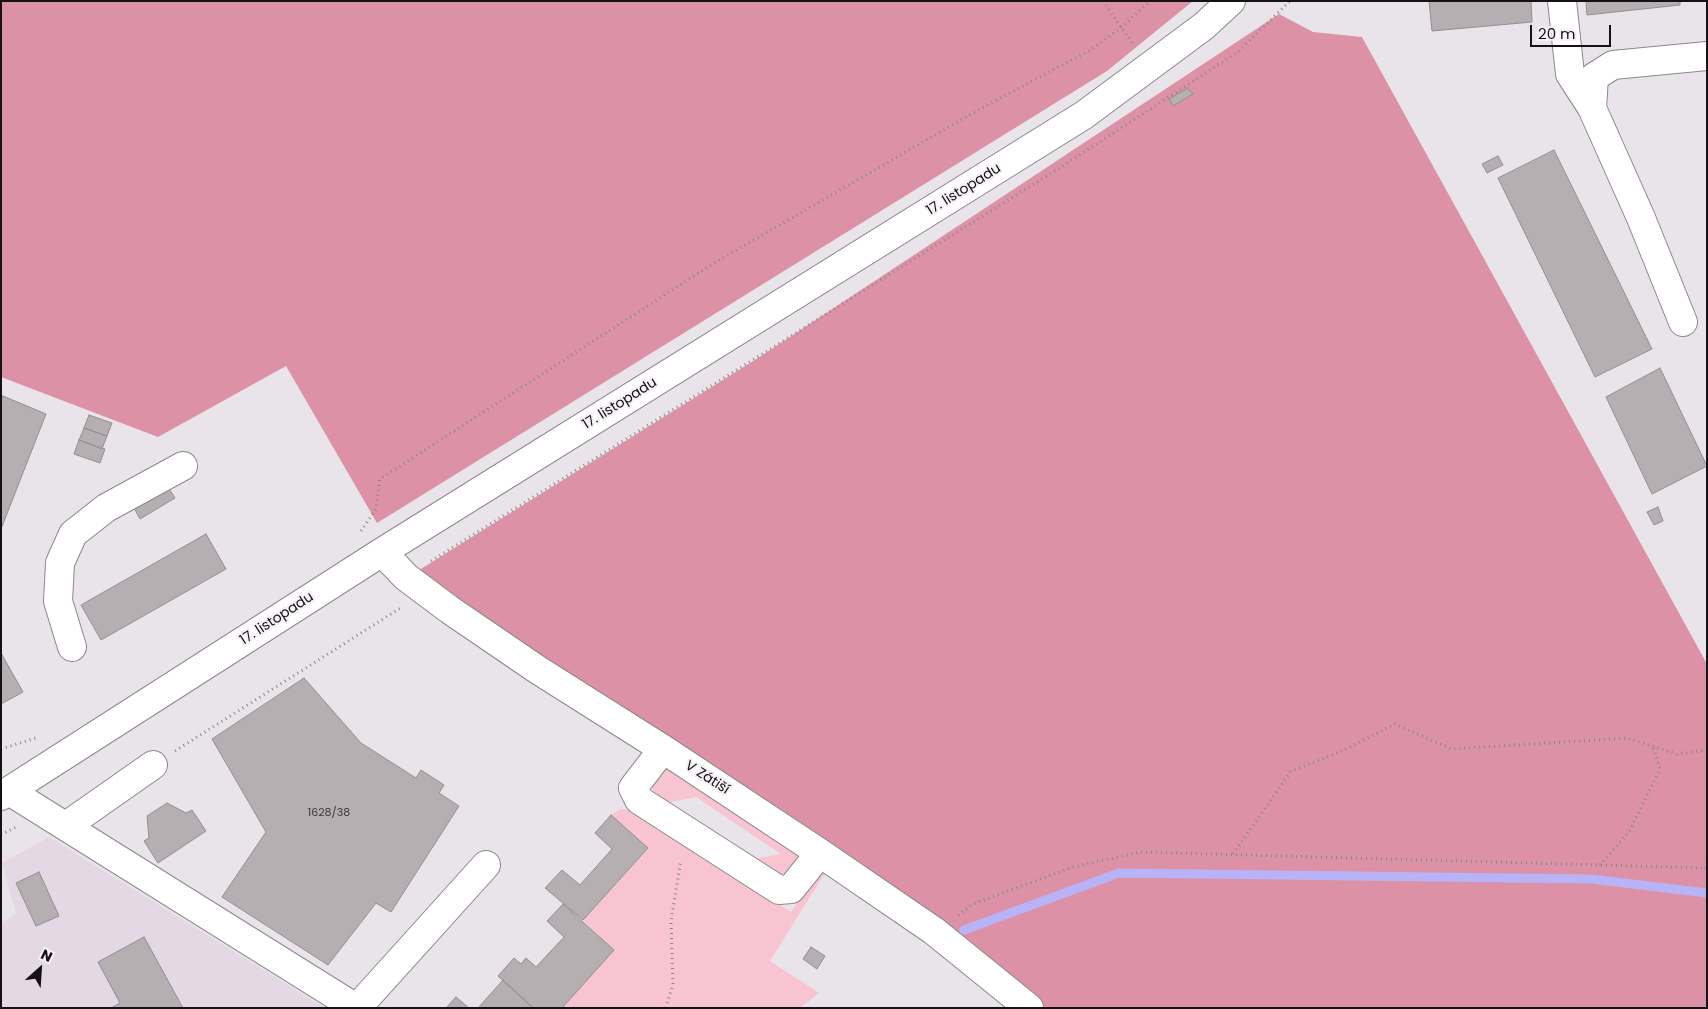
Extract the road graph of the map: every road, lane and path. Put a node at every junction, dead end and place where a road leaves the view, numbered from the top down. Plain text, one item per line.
1 (1103, 1) edge
2 (1150, 1) edge
3 (1230, 1) edge
4 (1290, 1) edge
5 (1562, 1) edge
6 (1122, 27) junction
7 (1707, 56) edge
8 (1149, 68) junction
9 (1592, 108) junction
10 (1683, 322) dead end
11 (183, 466) dead end
12 (357, 537) dead end
13 (382, 552) junction
14 (418, 585) junction
15 (72, 647) dead end
16 (46, 734) dead end
17 (1653, 747) junction
18 (1, 749) edge
19 (663, 749) junction
20 (1707, 750) edge
21 (153, 764) joint
22 (5, 793) edge
23 (66, 826) junction
24 (692, 834) junction
25 (820, 852) junction
26 (1233, 854) junction
27 (1707, 861) edge
28 (486, 865) dead end
29 (1600, 865) junction
30 (1706, 868) edge
31 (934, 930) junction
32 (356, 1008) edge
33 (666, 1008) edge
34 (1029, 1008) edge

1 - 6 path
2 - 6 path
3 - 8 street, 17. listopadu
4 - 14 path
5 - 9 street
6 - 8 path
6 - 12 path
7 - 9 street
8 - 13 street, 17. listopadu
9 - 10 street
11 - 15 street
13 - 14 street, V Zátiší
13 - 22 street, 17. listopadu
14 - 19 street, V Zátiší
14 - 21 path
16 - 18 path
17 - 20 path
17 - 26 path
17 - 29 path
19 - 24 street
19 - 25 street, V Zátiší
21 - 23 street
22 - 23 street
23 - 32 street
24 - 25 street
24 - 33 path
25 - 31 street, V Zátiší
26 - 29 path
26 - 31 path
27 - 30 path
28 - 32 street
29 - 30 path
31 - 34 street, V Zátiší

